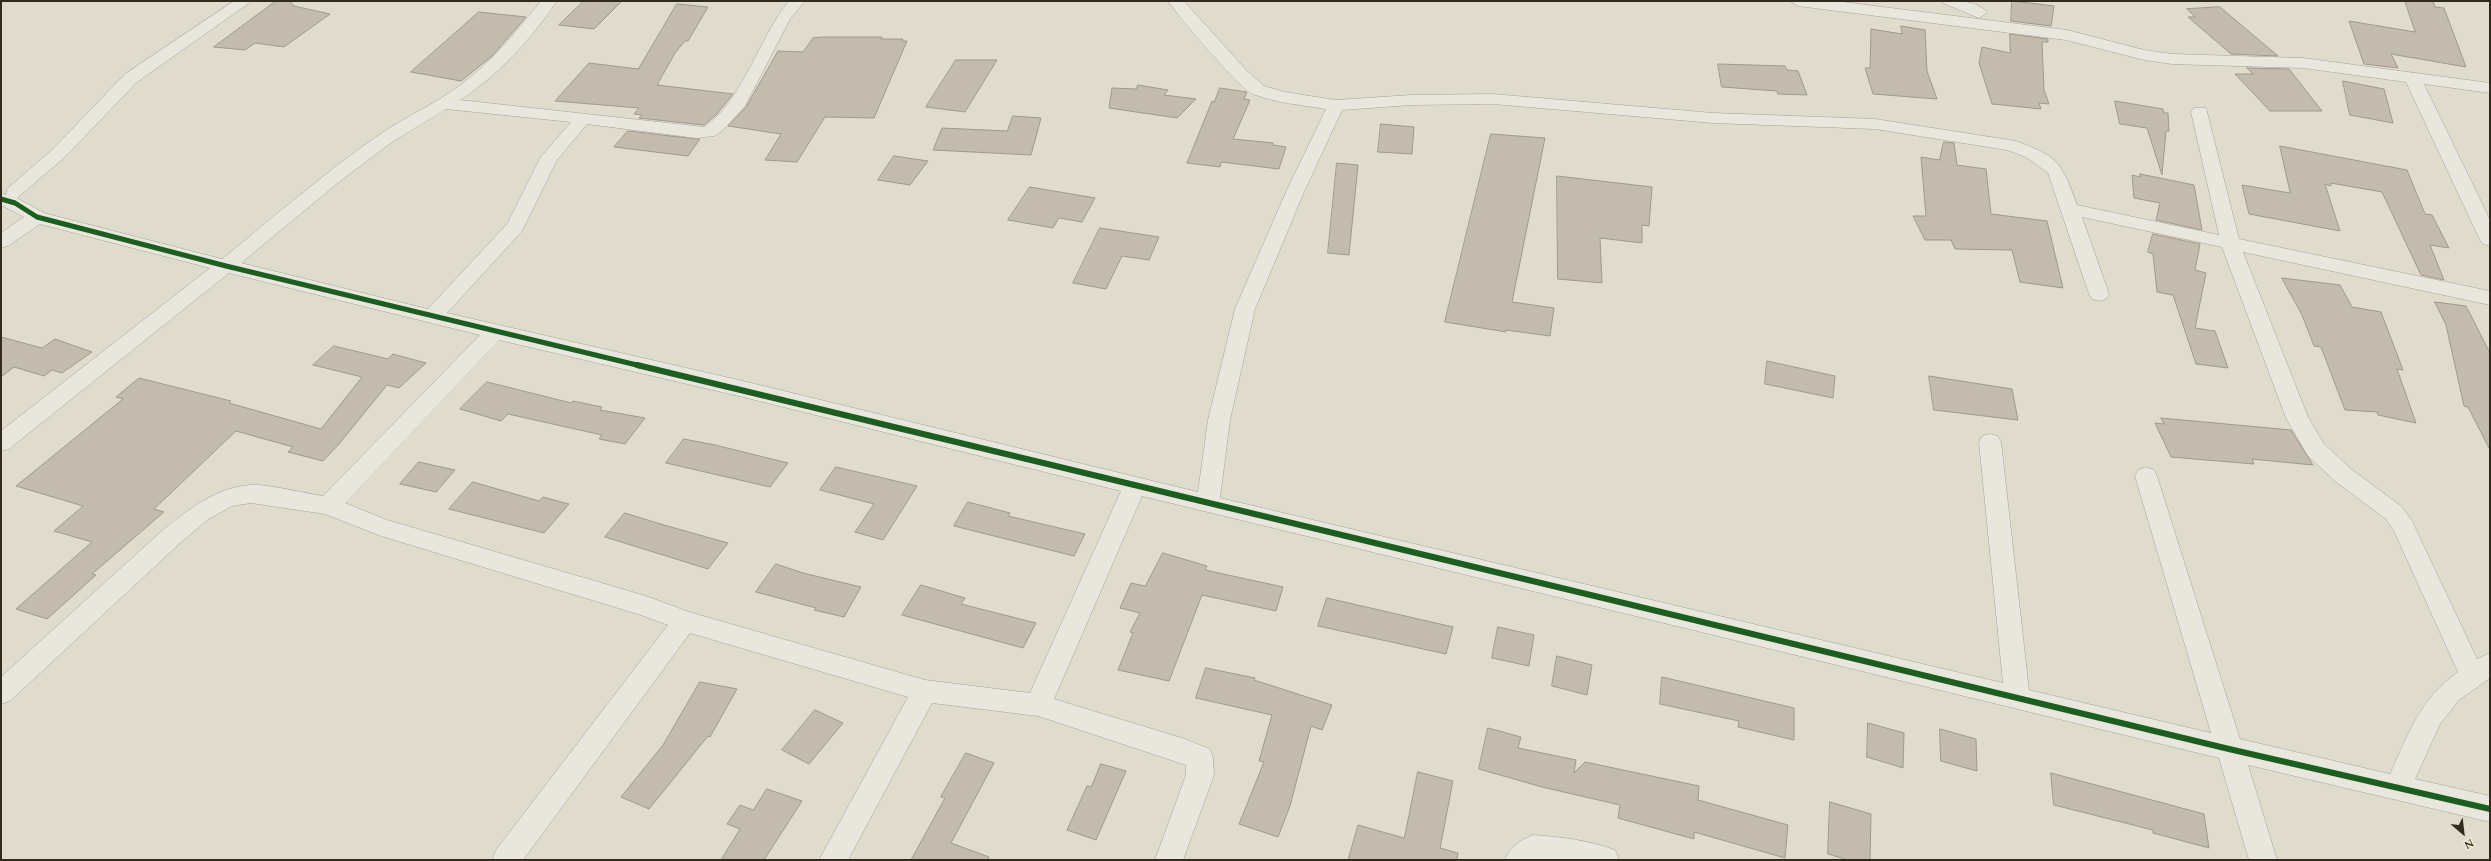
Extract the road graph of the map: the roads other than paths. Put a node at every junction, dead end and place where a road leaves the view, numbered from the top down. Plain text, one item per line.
1 (244, 1) edge
2 (549, 1) edge
3 (797, 1) edge
4 (1176, 1) edge
5 (1798, 1) edge
6 (1950, 1) edge
7 (1979, 13) edge
8 (2412, 76) junction
9 (2490, 88) edge
10 (440, 103) junction
11 (1336, 105) junction
12 (2200, 112) dead end
13 (583, 118) junction
14 (8, 194) edge
15 (2069, 210) junction
16 (37, 217) junction
17 (2490, 240) edge
18 (1, 242) edge
19 (2230, 243) junction
20 (226, 266) junction
21 (2099, 294) dead end
22 (2490, 298) edge
23 (433, 316) junction
24 (494, 332) junction
25 (1990, 442) dead end
26 (1, 443) edge
27 (2146, 476) dead end
28 (1135, 486) junction
29 (1208, 504) junction
30 (328, 506) junction
31 (686, 621) junction
32 (2481, 670) edge
33 (924, 691) junction
34 (1, 693) edge
35 (2017, 698) junction
36 (1038, 705) junction
37 (2229, 749) junction
38 (2398, 787) junction
39 (2490, 809) edge
40 (506, 860) edge
41 (833, 860) edge
42 (1169, 860) edge
43 (1520, 860) edge
44 (1605, 860) edge
45 (2263, 860) edge

1 - 14 street
2 - 10 street
3 - 13 street
4 - 11 street
5 - 7 street
6 - 7 street
7 - 8 street
8 - 9 street
8 - 17 street
10 - 13 street
10 - 20 street
11 - 15 street
11 - 29 street
12 - 19 street
13 - 23 street
14 - 16 street
15 - 19 street
15 - 21 street
16 - 18 street
16 - 20 street
19 - 22 street
19 - 32 street
20 - 23 street
20 - 26 street
23 - 24 street
24 - 28 street
24 - 30 street
25 - 35 street
27 - 37 street
28 - 29 street
28 - 36 street
29 - 35 street
30 - 31 street
30 - 34 street
31 - 33 street
31 - 40 street
32 - 38 street
33 - 36 street
33 - 41 street
35 - 37 street
36 - 42 street
37 - 38 street
37 - 45 street
38 - 39 street
43 - 44 street

